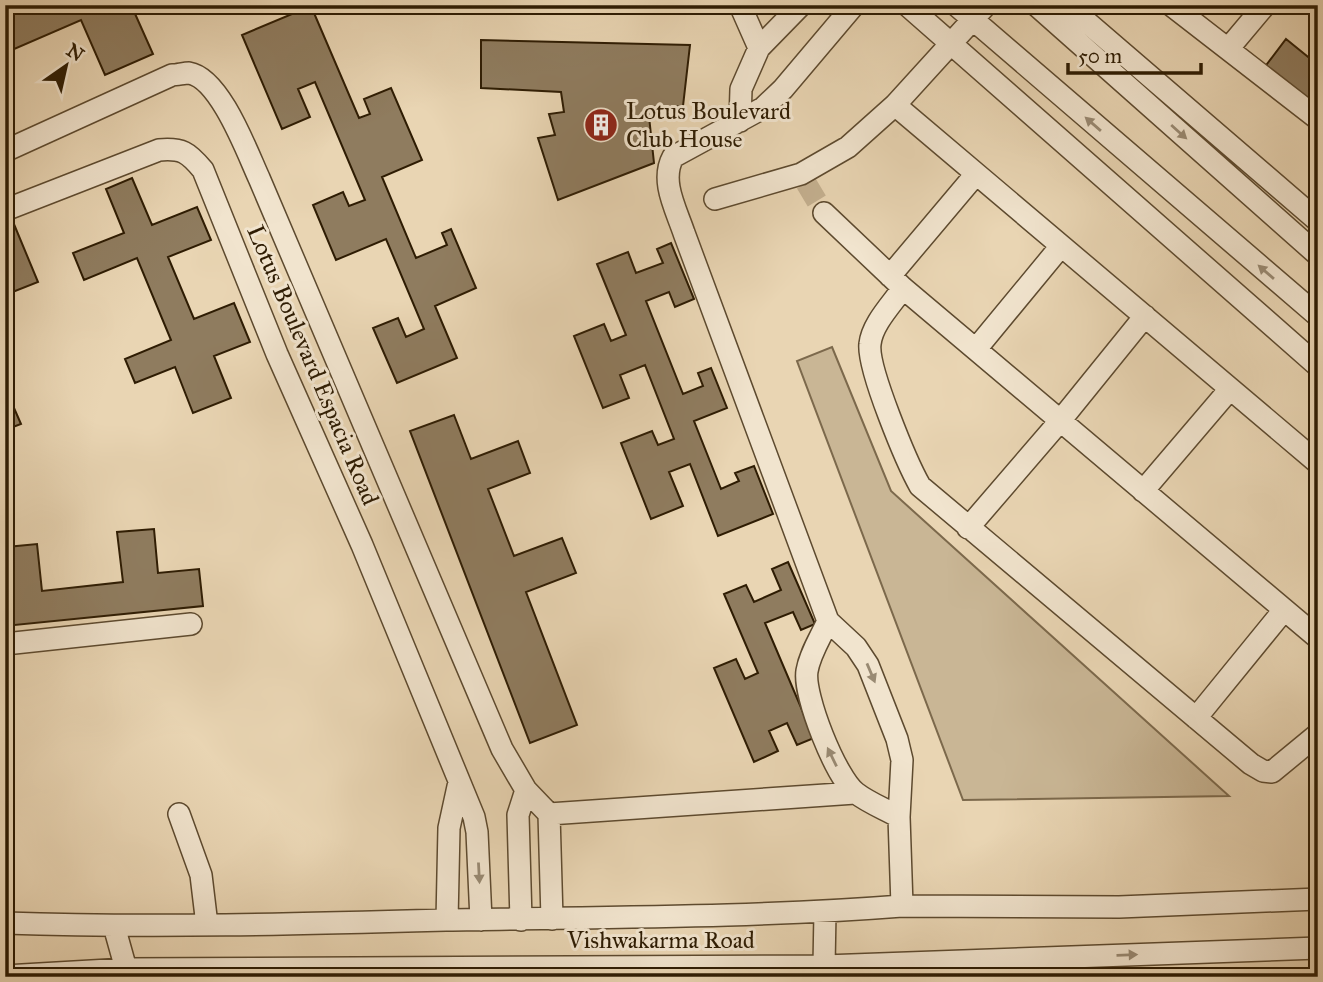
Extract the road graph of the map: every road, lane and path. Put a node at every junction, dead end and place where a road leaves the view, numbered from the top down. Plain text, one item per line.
1 (740, 5) edge
2 (801, 5) edge
3 (854, 5) edge
4 (907, 5) edge
5 (1036, 5) edge
6 (1067, 5) edge
7 (1171, 5) edge
8 (1265, 5) edge
9 (971, 10) edge
10 (951, 44) junction
11 (759, 48) junction
12 (1228, 49) junction
13 (895, 105) junction
14 (1318, 119) edge
15 (740, 121) junction
16 (5, 151) edge
17 (976, 174) junction
18 (715, 199) dead end
19 (5, 210) edge
20 (824, 213) tunnel mouth
21 (1318, 220) edge
22 (1061, 246) junction
23 (1318, 255) edge
24 (896, 282) junction
25 (1144, 316) junction
26 (1318, 316) edge
27 (975, 349) junction
28 (1318, 366) edge
29 (1230, 389) junction
30 (1060, 421) junction
31 (1318, 463) edge
32 (1143, 491) junction
33 (968, 528) junction
34 (1284, 610) junction
35 (828, 621) junction
36 (191, 624) dead end
37 (1318, 638) edge
38 (5, 644) edge
39 (1196, 718) junction
40 (1318, 734) edge
41 (459, 782) junction
42 (526, 790) junction
43 (855, 793) junction
44 (179, 814) dead end
45 (549, 814) junction
46 (899, 817) junction
47 (1318, 900) edge
48 (902, 906) junction
49 (825, 912) junction
50 (552, 919) junction
51 (447, 920) junction
52 (481, 920) junction
53 (521, 920) junction
54 (5, 923) edge
55 (207, 925) junction
56 (114, 926) junction
57 (1318, 948) edge
58 (824, 966) junction
59 (126, 969) junction
60 (436, 972) edge
61 (402, 973) edge
62 (5, 976) edge

1 - 11 street
2 - 11 street
3 - 15 street
4 - 10 street
5 -> 23 street
6 - 21 street
7 - 12 street
8 - 12 street
9 - 10 street
26 -> 9 street
10 - 13 street
10 - 28 street
11 - 15 street
12 - 14 street
13 - 17 street
13 - 18 street
15 - 35 street
16 - 42 street
17 - 22 street
17 - 24 street
19 - 41 street, Lotus Boulevard Espacia Road
20 - 24 street
22 - 25 street
22 - 27 street
24 - 27 street
24 - 33 street
25 - 29 street
25 - 30 street
27 - 30 street
29 - 31 street
29 - 32 street
30 - 32 street
30 - 33 street
32 - 34 street
33 - 39 street
34 - 37 street
34 - 39 street
43 -> 35 street
35 -> 46 street
36 - 38 street
39 - 40 street
41 - 51 street
41 -> 52 street, Lotus Boulevard Espacia Road
42 - 45 street
42 - 53 street
43 - 45 street
43 - 46 street
44 - 55 street
45 - 50 street
46 - 48 street
47 - 48 street
48 - 49 street
49 - 50 street
49 - 58 street
50 - 53 street
51 - 52 street
51 - 55 street
52 - 53 street
54 - 56 street
55 - 56 street
56 - 59 street
58 -> 57 street, Vishwakarma Road
58 - 60 street, Vishwakarma Road
59 - 61 street, Vishwakarma Road
59 - 62 street, Vishwakarma Road
60 - 61 street, Vishwakarma Road

